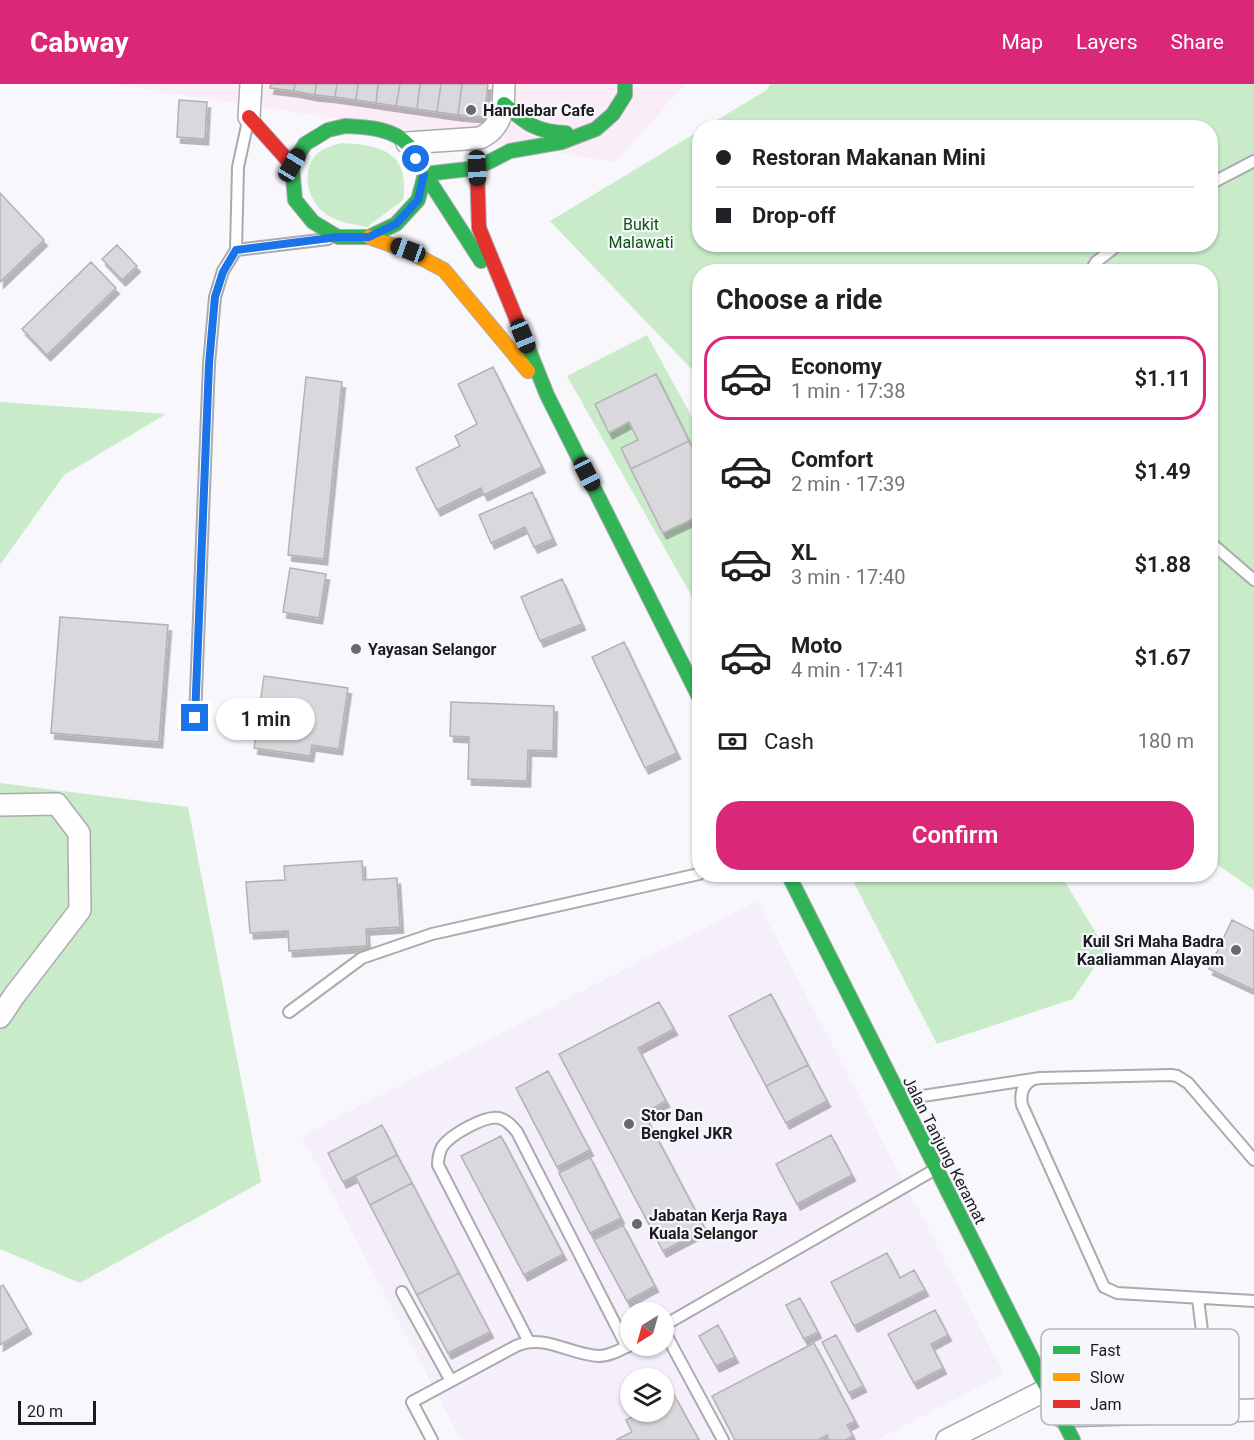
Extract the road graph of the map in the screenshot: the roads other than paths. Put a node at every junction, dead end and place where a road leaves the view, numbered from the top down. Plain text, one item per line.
1 (251, 84) edge
2 (625, 84) edge
3 (504, 94) edge
4 (249, 117) junction
5 (596, 129) junction
6 (407, 143) junction
7 (1254, 161) edge
8 (292, 165) junction
9 (477, 168) junction
10 (424, 174) junction
11 (1218, 180) edge
12 (338, 237) junction
13 (369, 237) junction
14 (236, 250) junction
15 (1109, 252) edge
16 (1095, 264) edge
17 (513, 312) junction
18 (547, 394) junction
19 (1218, 549) edge
20 (1254, 580) edge
21 (692, 683) edge
22 (195, 718) dead end
23 (0, 805) edge
24 (692, 876) edge
25 (792, 882) edge
26 (289, 1012) dead end
27 (0, 1017) edge
28 (1040, 1078) junction
29 (902, 1099) junction
30 (1254, 1160) edge
31 (936, 1169) junction
32 (402, 1292) dead end
33 (1198, 1299) junction
34 (1254, 1301) edge
35 (674, 1321) edge
36 (620, 1329) edge
37 (1202, 1329) edge
38 (530, 1342) junction
39 (674, 1348) edge
40 (620, 1350) edge
41 (1041, 1375) edge
42 (451, 1381) junction
43 (1041, 1393) edge
44 (1065, 1425) edge
45 (432, 1440) edge
46 (723, 1440) edge
47 (947, 1440) edge
48 (1071, 1440) edge

1 - 4 street
2 - 5 street
3 - 5 street
3 - 6 street
4 - 8 street
4 - 14 lane
5 - 9 street
6 - 8 street
6 - 10 street
7 - 11 lane
8 - 12 street
9 - 10 street
9 - 17 street
10 - 13 street
10 - 17 street
12 - 13 street
12 - 14 lane
13 - 18 street
14 - 22 lane
15 - 16 lane
17 - 18 street
18 - 21 street
19 - 20 lane
23 - 27 street
24 - 26 lane
25 - 29 street, Jalan Tanjung Keramat
28 - 29 lane
28 - 30 lane
28 - 33 lane
29 - 31 street, Jalan Tanjung Keramat
31 - 35 lane
31 - 41 street, Jalan Tanjung Keramat
32 - 42 lane
33 - 34 lane
33 - 37 lane
36 - 38 lane
38 - 40 lane
38 - 42 lane
39 - 46 lane
42 - 45 lane
43 - 47 street
44 - 48 street, Jalan Tanjung Keramat

